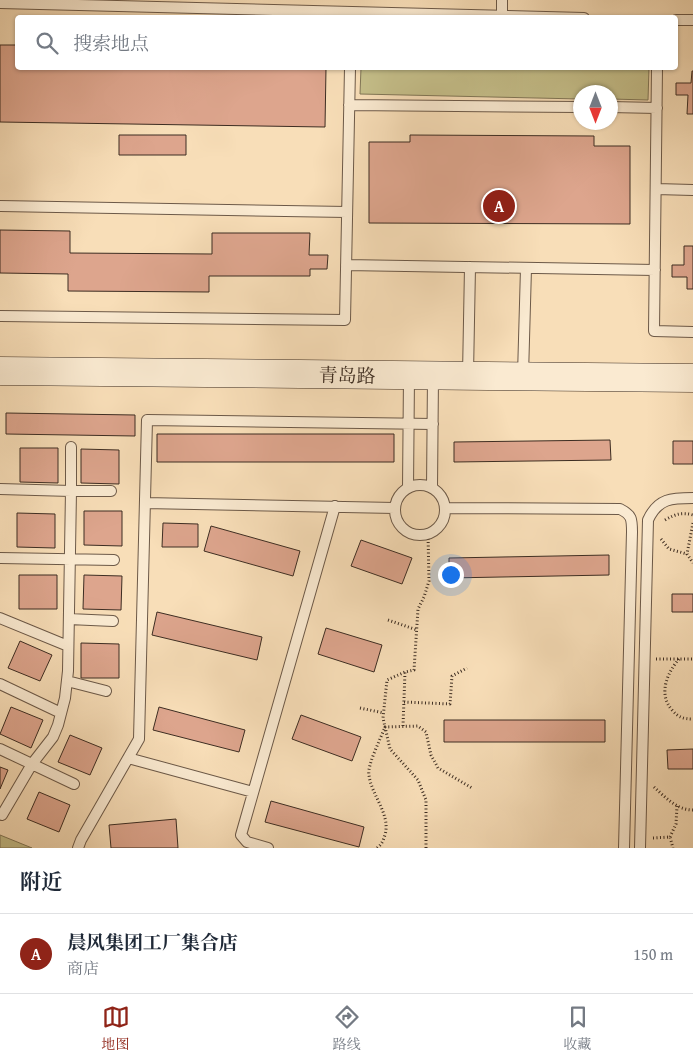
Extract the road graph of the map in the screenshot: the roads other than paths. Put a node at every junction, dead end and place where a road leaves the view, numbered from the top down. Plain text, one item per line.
1 (502, 0) edge
2 (0, 3) edge
3 (351, 15) edge
4 (502, 15) edge
5 (678, 20) edge
6 (693, 20) edge
7 (350, 70) edge
8 (658, 70) edge
9 (349, 105) junction
10 (573, 107) edge
11 (618, 107) edge
12 (657, 108) junction
13 (656, 189) junction
14 (693, 190) edge
15 (0, 206) edge
16 (347, 212) junction
17 (346, 265) junction
18 (470, 267) junction
19 (526, 268) junction
20 (655, 270) junction
21 (0, 316) edge
22 (693, 332) edge
23 (0, 371) edge
24 (421, 375) junction
25 (468, 376) junction
26 (523, 376) junction
27 (693, 378) edge
28 (408, 424) junction
29 (433, 424) junction
30 (71, 447) dead end
31 (408, 488) junction
32 (432, 488) junction
33 (0, 489) edge
34 (71, 491) junction
35 (111, 491) dead end
36 (693, 498) edge
37 (145, 502) junction
38 (335, 506) junction
39 (395, 508) junction
40 (446, 508) junction
41 (0, 558) edge
42 (70, 560) junction
43 (114, 560) dead end
44 (0, 618) edge
45 (69, 619) junction
46 (113, 621) dead end
47 (68, 646) junction
48 (67, 681) junction
49 (0, 684) edge
50 (106, 691) dead end
51 (61, 712) junction
52 (0, 749) edge
53 (128, 758) junction
54 (32, 764) junction
55 (74, 784) dead end
56 (253, 792) junction
57 (2, 815) dead end
58 (640, 843) edge
59 (78, 848) edge
60 (268, 848) edge
61 (624, 848) edge

1 - 4 lane
2 - 3 lane
5 - 6 lane
7 - 9 lane
8 - 12 lane
9 - 10 lane
9 - 16 lane
11 - 12 lane
12 - 13 lane
13 - 14 lane
13 - 20 lane
15 - 16 lane
16 - 17 lane
17 - 18 lane
17 - 21 lane
18 - 19 lane
18 - 25 lane
19 - 20 lane
19 - 26 lane
20 - 22 lane
23 - 24 street, 青岛路
24 - 25 street, 青岛路
24 - 28 lane
24 - 29 lane
25 - 26 street, 青岛路
26 - 27 street, 青岛路
28 - 29 lane
28 - 31 lane
28 - 37 lane
29 - 32 lane
30 - 34 lane
31 - 32 lane
31 - 39 lane
32 - 40 lane
33 - 34 lane
34 - 35 lane
34 - 42 lane
36 - 58 lane
37 - 38 lane
37 - 53 lane
38 - 39 lane
38 - 56 lane
39 - 40 lane
40 - 61 lane
41 - 42 lane
42 - 43 lane
42 - 45 lane
44 - 47 lane
45 - 46 lane
45 - 47 lane
47 - 48 lane
48 - 50 lane
48 - 51 lane
49 - 51 lane
51 - 54 lane
52 - 54 lane
53 - 56 lane
53 - 59 lane
54 - 55 lane
54 - 57 lane
56 - 60 lane

